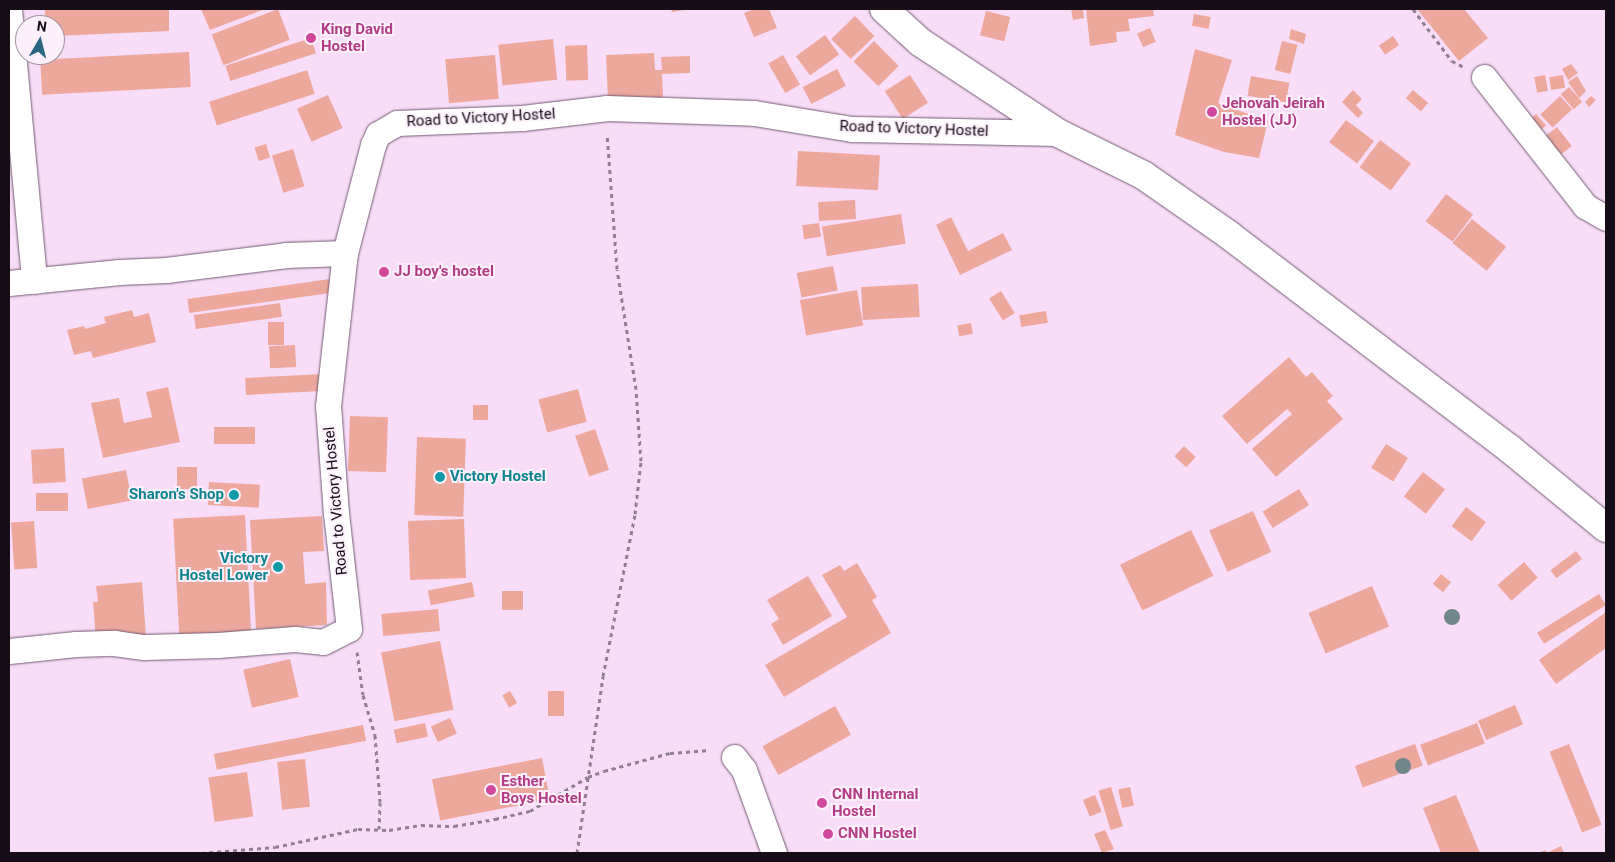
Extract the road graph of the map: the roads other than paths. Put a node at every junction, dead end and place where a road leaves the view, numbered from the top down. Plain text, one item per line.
1 (9, 9) edge
2 (884, 9) edge
3 (1484, 77) road end
4 (1058, 133) junction
5 (1606, 218) edge
6 (344, 253) junction
7 (34, 281) junction
8 (9, 283) edge
9 (1606, 528) edge
10 (9, 651) edge
11 (734, 757) road end
12 (774, 853) edge

1 - 7 street
2 - 4 street
3 - 5 street
4 - 6 street, Road to Victory Hostel
4 - 9 street
6 - 7 street
6 - 10 street, Road to Victory Hostel
7 - 8 street
11 - 12 street

